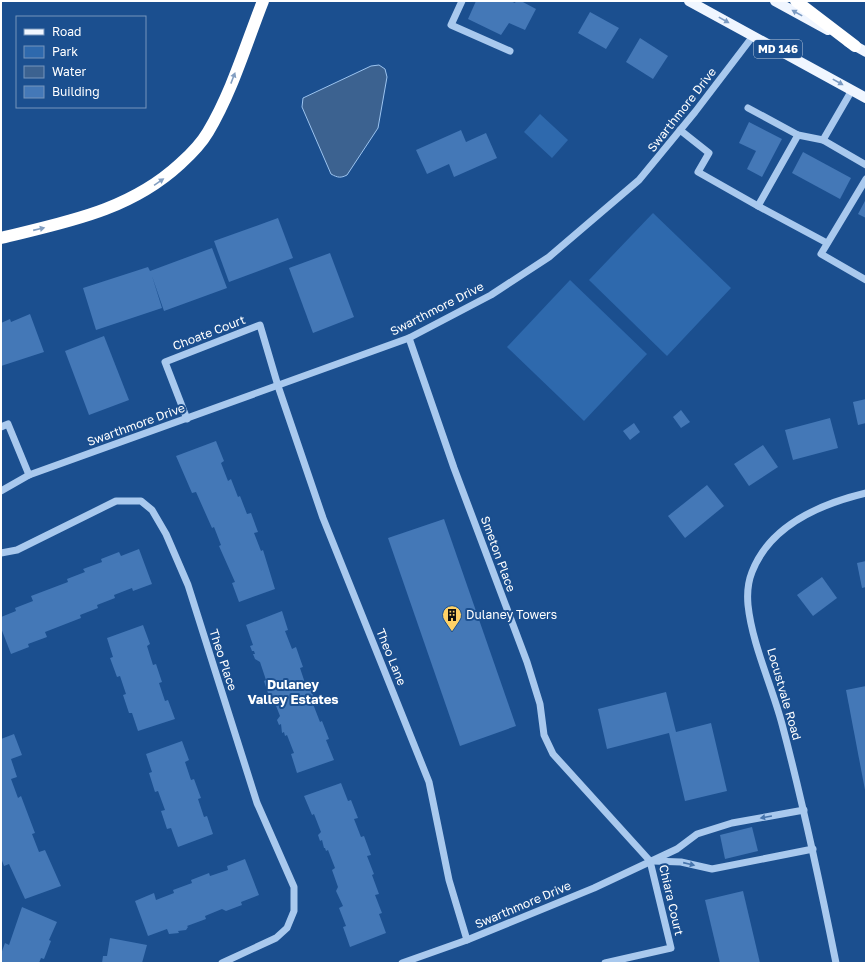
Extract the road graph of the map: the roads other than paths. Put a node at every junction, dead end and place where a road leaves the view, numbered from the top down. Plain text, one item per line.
1 (263, 1) edge
2 (462, 1) edge
3 (690, 1) edge
4 (775, 1) edge
5 (796, 1) edge
6 (753, 36) junction
7 (855, 46) junction
8 (510, 51) dead end
9 (866, 52) edge
10 (852, 90) junction
11 (866, 98) edge
12 (748, 108) dead end
13 (680, 130) junction
14 (798, 135) junction
15 (824, 140) junction
16 (866, 165) edge
17 (866, 179) edge
18 (758, 206) junction
19 (1, 238) edge
20 (827, 243) junction
21 (866, 280) edge
22 (409, 338) junction
23 (278, 386) junction
24 (187, 419) junction
25 (1, 427) edge
26 (29, 475) junction
27 (1, 492) edge
28 (866, 493) edge
29 (1, 554) edge
30 (804, 810) junction
31 (813, 849) junction
32 (650, 861) junction
33 (467, 940) junction
34 (417, 960) edge
35 (222, 963) edge
36 (402, 963) edge
37 (605, 963) edge
38 (836, 963) edge

19 -> 1 highway
2 - 8 street
3 -> 6 main road, MD 146
7 -> 4 main road
5 - 7 highway
6 -> 10 main road, MD 146
6 - 13 street, Swarthmore Drive
7 - 9 main road
10 - 11 main road, MD 146
10 - 15 street
12 - 14 street
13 - 18 street
13 - 22 street, Swarthmore Drive
14 - 15 street
14 - 18 street
15 - 16 street
17 - 20 street
18 - 20 street
20 - 21 street
22 - 23 street, Swarthmore Drive
22 - 32 street, Smeton Place
23 - 24 street, Swarthmore Drive
23 - 24 street, Choate Court
23 - 33 street, Theo Lane
24 - 26 street, Swarthmore Drive
25 - 26 street
26 - 27 street, Swarthmore Drive
28 - 30 street, Locustvale Road
29 - 35 street, Theo Place
30 - 31 street, Locustvale Road
30 -> 32 street, Swarthmore Drive
32 -> 31 street, Swarthmore Drive
31 - 38 street, Locustvale Road
32 - 33 street, Swarthmore Drive
32 - 37 street, Chiara Court
33 - 34 street, Swarthmore Drive
34 - 36 street, Swarthmore Drive

